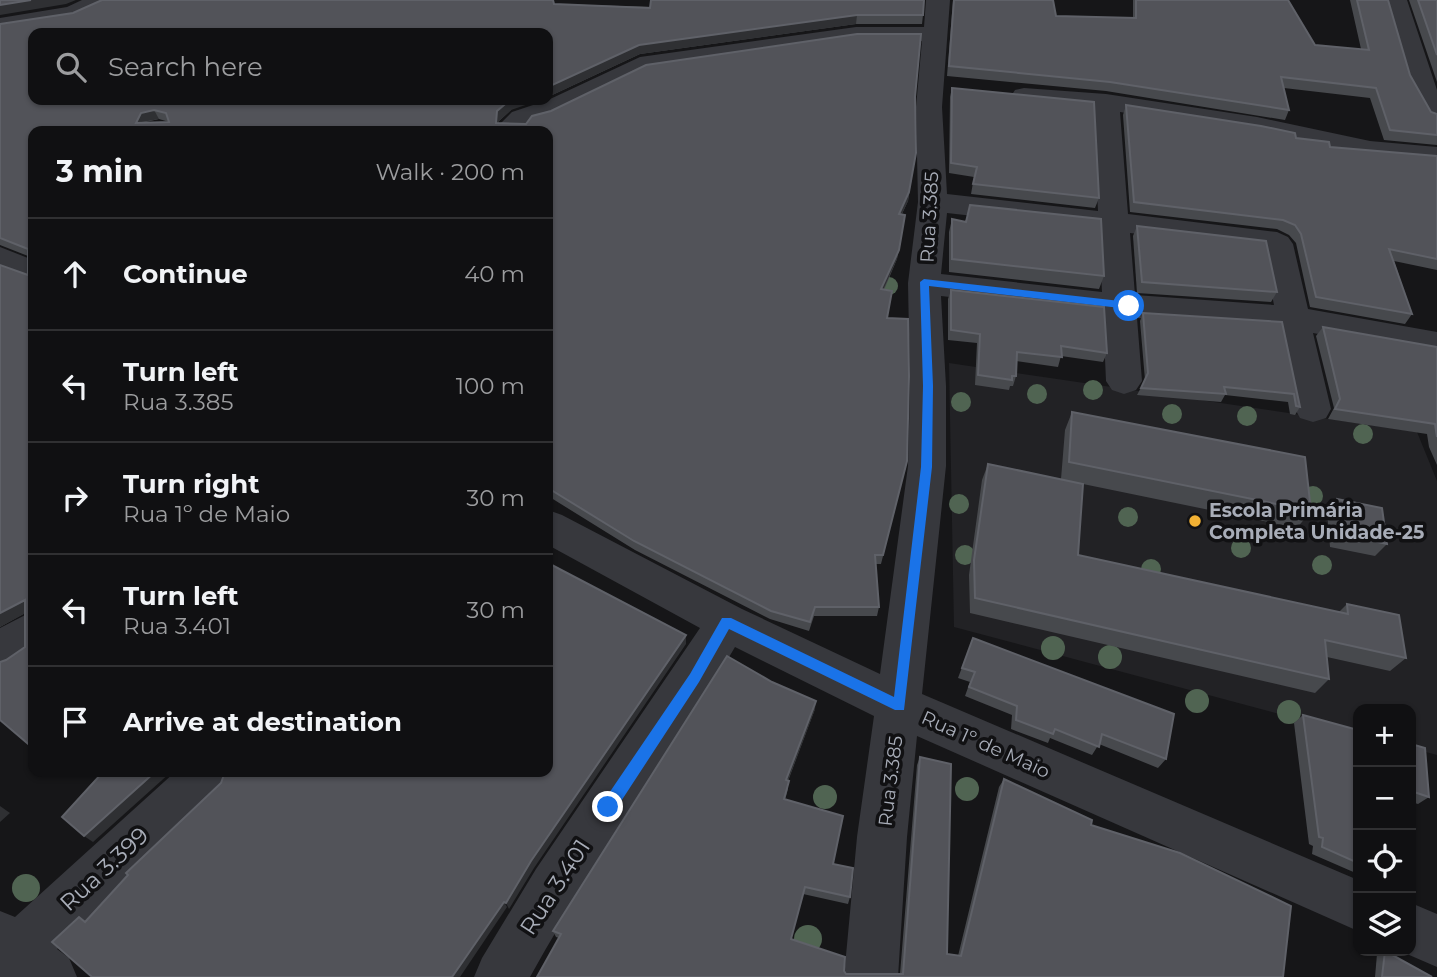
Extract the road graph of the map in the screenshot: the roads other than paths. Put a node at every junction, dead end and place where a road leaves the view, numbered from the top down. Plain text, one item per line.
1 (101, 0) edge
2 (938, 0) edge
3 (1395, 0) edge
4 (0, 25) edge
5 (934, 34) junction
6 (996, 93) edge
7 (1106, 102) junction
8 (1437, 115) edge
9 (515, 126) edge
10 (1437, 156) edge
11 (933, 202) junction
12 (1113, 220) junction
13 (0, 257) edge
14 (28, 271) edge
15 (924, 282) junction
16 (1117, 304) junction
17 (1292, 318) junction
18 (1437, 345) edge
19 (1124, 381) dead end
20 (1313, 409) dead end
21 (553, 529) edge
22 (727, 622) junction
23 (28, 633) edge
24 (0, 652) edge
25 (899, 706) junction
26 (204, 777) edge
27 (1353, 904) edge
28 (1416, 931) edge
29 (1437, 941) edge
30 (17, 958) edge
31 (501, 977) edge
32 (871, 977) edge

1 - 4 street
2 - 5 street, Rua 3.385
3 - 8 street
5 - 9 street
5 - 11 street, Rua 3.385
6 - 7 street
7 - 10 street
7 - 12 street
11 - 12 street
11 - 15 street, Rua 3.385
12 - 16 street
12 - 17 street
13 - 14 street
15 - 16 street
15 - 25 street, Rua 3.385
16 - 17 street
16 - 19 street
17 - 18 street
17 - 20 street
21 - 22 street, Rua 1º de Maio
22 - 25 street, Rua 1º de Maio
22 - 31 street, Rua 3.401
23 - 24 street
25 - 27 street, Rua 1º de Maio
25 - 32 street, Rua 3.385
26 - 30 street, Rua 3.399
28 - 29 street

